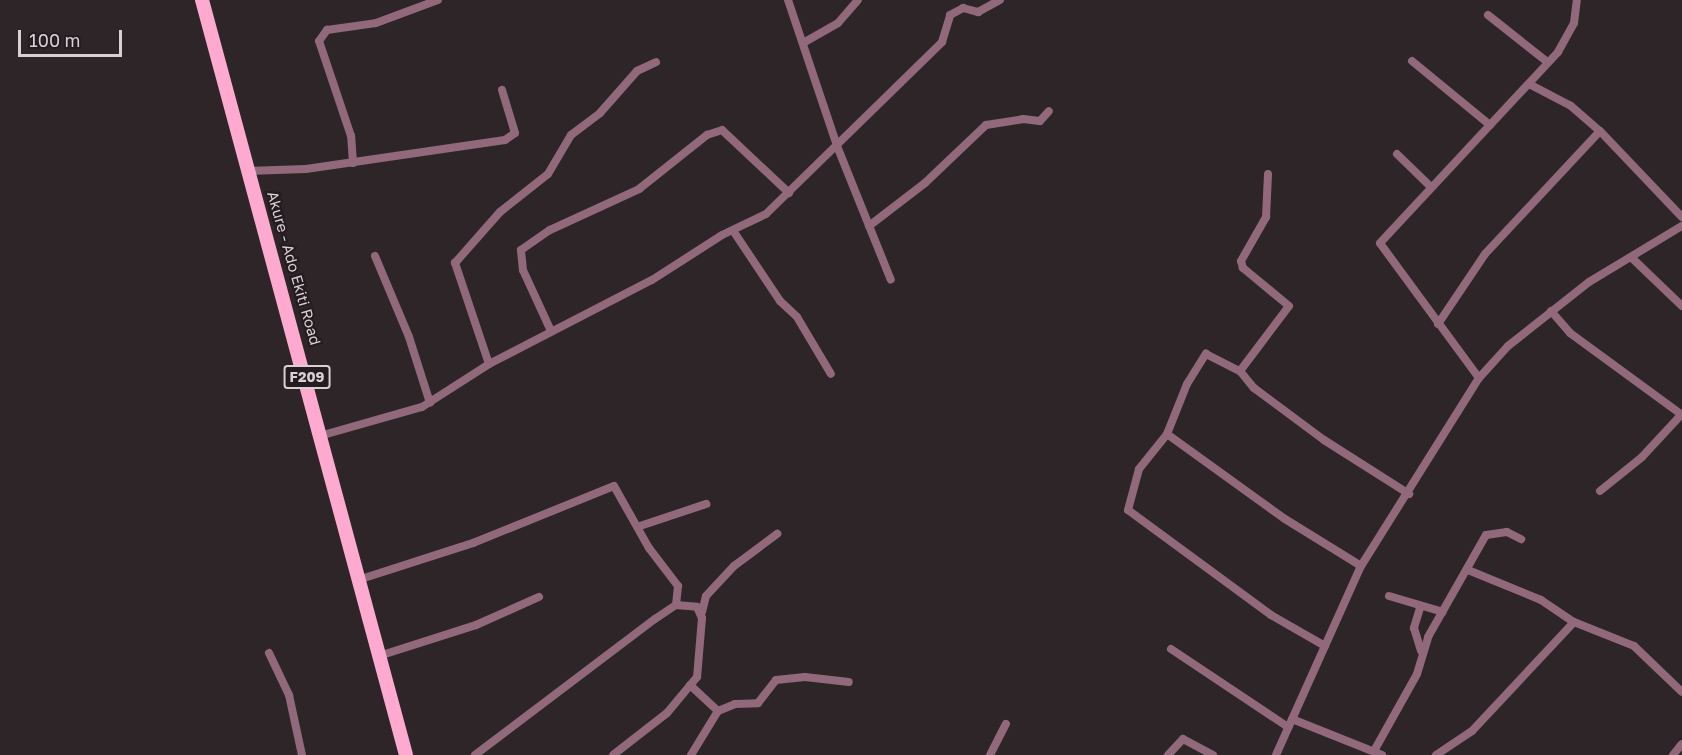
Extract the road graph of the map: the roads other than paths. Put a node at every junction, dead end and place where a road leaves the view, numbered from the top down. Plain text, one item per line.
1 (202, 0) edge
2 (438, 0) edge
3 (788, 0) edge
4 (858, 0) edge
5 (1000, 0) edge
6 (1577, 0) edge
7 (1488, 15) dead end
8 (803, 43) junction
9 (1412, 61) dead end
10 (1546, 61) junction
11 (656, 62) dead end
12 (1529, 84) junction
13 (502, 90) dead end
14 (1049, 111) dead end
15 (1490, 125) junction
16 (1600, 131) junction
17 (837, 146) junction
18 (1397, 154) dead end
19 (353, 163) junction
20 (250, 171) junction
21 (1268, 174) dead end
22 (1430, 186) junction
23 (789, 193) junction
24 (1682, 217) edge
25 (869, 226) junction
26 (1682, 226) edge
27 (734, 232) junction
28 (375, 256) dead end
29 (1633, 259) junction
30 (891, 280) dead end
31 (1682, 306) edge
32 (1551, 311) junction
33 (1438, 324) junction
34 (551, 331) junction
35 (489, 364) junction
36 (1240, 371) junction
37 (831, 374) dead end
38 (1479, 378) junction
39 (430, 403) junction
40 (1681, 415) edge
41 (1167, 434) junction
42 (323, 435) junction
43 (1600, 491) dead end
44 (1409, 494) junction
45 (706, 504) dead end
46 (639, 526) junction
47 (777, 534) dead end
48 (1521, 539) dead end
49 (1361, 566) junction
50 (1468, 570) junction
51 (361, 579) junction
52 (706, 596) junction
53 (1389, 596) dead end
54 (539, 597) dead end
55 (689, 604) junction
56 (676, 605) junction
57 (1420, 608) junction
58 (702, 612) junction
59 (1443, 612) junction
60 (1574, 621) junction
61 (1325, 646) junction
62 (1171, 650) dead end
63 (1421, 651) junction
64 (269, 653) dead end
65 (382, 655) junction
66 (849, 682) dead end
67 (690, 685) junction
68 (1682, 692) edge
69 (718, 711) junction
70 (1290, 723) junction
71 (1006, 724) dead end
72 (1682, 744) edge
73 (1378, 753) edge
74 (302, 755) edge
75 (406, 755) edge
76 (475, 755) edge
77 (613, 755) edge
78 (691, 755) edge
79 (990, 755) edge
80 (1168, 755) edge
81 (1213, 755) edge
82 (1276, 755) edge
83 (1436, 755) edge
84 (1673, 755) edge

1 - 20 main road, Akure - Ado Ekiti Road / F209
2 - 19 street
3 - 8 street
4 - 8 street
5 - 17 street
6 - 10 street
7 - 10 street
8 - 17 street
9 - 15 street
10 - 12 street
11 - 35 street
12 - 15 street
12 - 16 street
13 - 19 street
14 - 25 street
15 - 22 street
16 - 24 street
16 - 33 street
17 - 23 street
17 - 25 street
18 - 22 street
19 - 20 street
20 - 42 main road, Akure - Ado Ekiti Road / F209
21 - 36 street
22 - 33 street
23 - 27 street
23 - 34 street
25 - 30 street
26 - 29 street
27 - 34 street
27 - 37 street
28 - 39 street
29 - 31 street
29 - 32 street
32 - 38 street
32 - 40 street
33 - 38 street
34 - 35 street
35 - 39 street
36 - 41 street
36 - 44 street
38 - 44 street
39 - 42 street
40 - 43 street
41 - 49 street
41 - 61 street
42 - 51 main road, Akure - Ado Ekiti Road / F209
44 - 49 street
45 - 46 street
46 - 51 street
46 - 56 street
47 - 52 street
48 - 50 street
49 - 61 street
50 - 59 street
50 - 60 street
51 - 65 main road, Akure - Ado Ekiti Road / F209
52 - 55 street
52 - 58 street
53 - 57 street
54 - 65 street
55 - 56 street
55 - 58 street
56 - 76 street
57 - 59 street
57 - 63 street
58 - 67 street
59 - 63 street
60 - 68 street
60 - 83 street
61 - 70 street
62 - 70 street
63 - 73 street
64 - 74 street
65 - 75 main road, Akure - Ado Ekiti Road / F209
66 - 69 street
67 - 69 street
67 - 77 street
69 - 78 street
70 - 73 street
70 - 82 street
71 - 79 street
72 - 84 street
80 - 81 street

